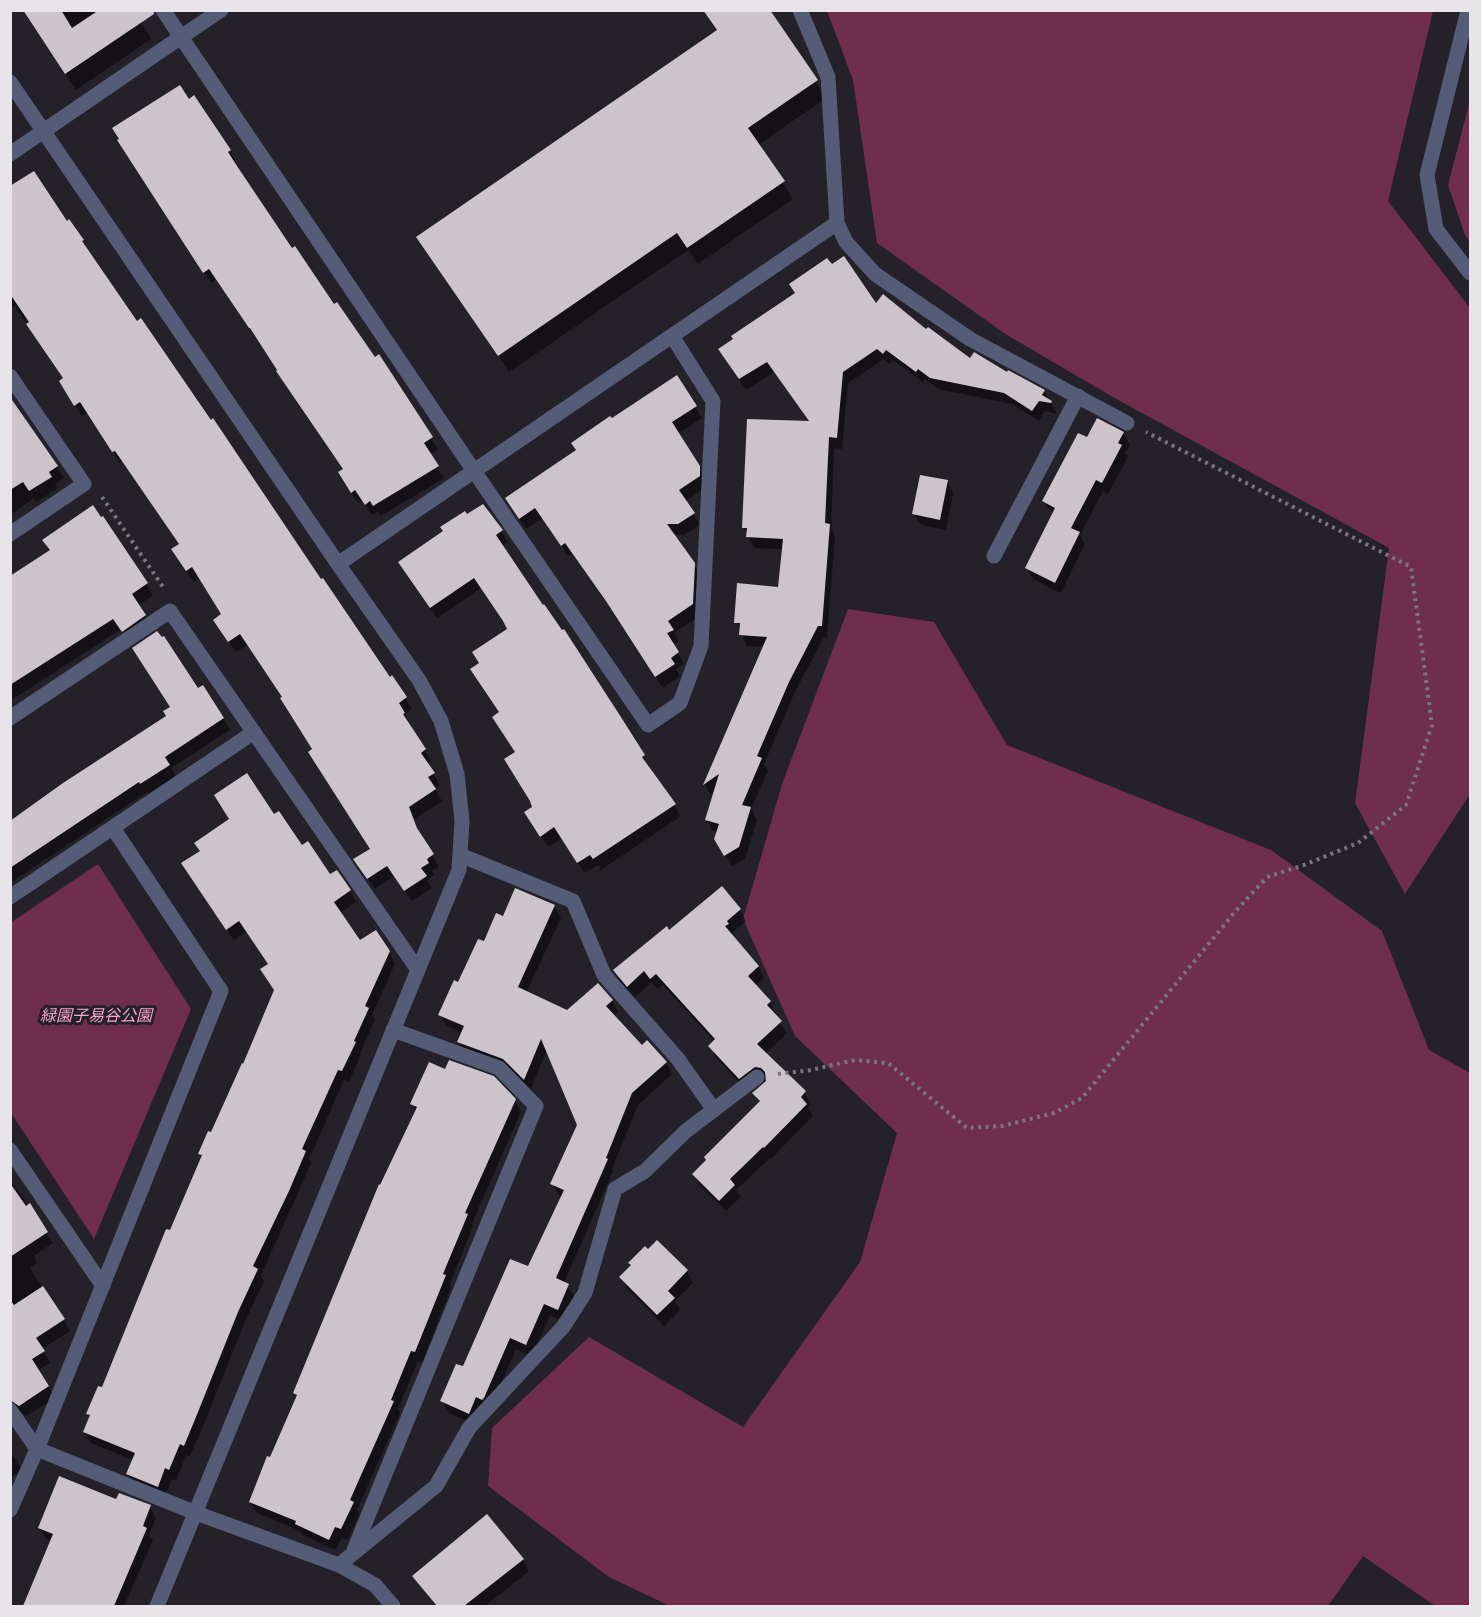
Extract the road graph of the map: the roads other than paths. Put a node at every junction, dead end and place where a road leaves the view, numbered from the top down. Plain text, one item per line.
1 (163, 10) edge
2 (221, 10) edge
3 (800, 10) edge
4 (1468, 10) edge
5 (181, 37) junction
6 (10, 82) edge
7 (44, 131) junction
8 (10, 154) edge
9 (837, 223) junction
10 (1470, 273) edge
11 (672, 336) junction
12 (10, 376) edge
13 (1078, 396) junction
14 (1127, 423) road end
15 (474, 471) junction
16 (10, 534) edge
17 (994, 556) dead end
18 (338, 564) junction
19 (10, 718) edge
20 (254, 732) junction
21 (113, 828) junction
22 (460, 855) junction
23 (10, 897) edge
24 (418, 970) junction
25 (393, 1030) junction
26 (757, 1077) road end
27 (714, 1110) junction
28 (10, 1150) edge
29 (103, 1286) junction
30 (10, 1410) edge
31 (37, 1449) junction
32 (10, 1510) edge
33 (196, 1513) junction
34 (353, 1553) junction
35 (339, 1565) junction
36 (157, 1606) edge
37 (393, 1606) edge

1 - 5 street
2 - 5 street
3 - 9 street
4 - 10 street
5 - 7 street
5 - 15 street
6 - 7 street
7 - 8 street
7 - 18 street
9 - 11 street
9 - 13 street
11 - 15 street
11 - 15 street
12 - 16 street
13 - 14 street
13 - 17 street
15 - 18 street
18 - 22 street
19 - 20 street
20 - 21 street
20 - 24 street
21 - 23 street
21 - 29 street
22 - 24 street
22 - 27 street
24 - 25 street
25 - 33 street
25 - 34 street
26 - 27 street
27 - 34 street
28 - 29 street
29 - 31 street
30 - 31 street
31 - 32 street
31 - 33 street
33 - 35 street
33 - 36 street
34 - 35 street
35 - 37 street

